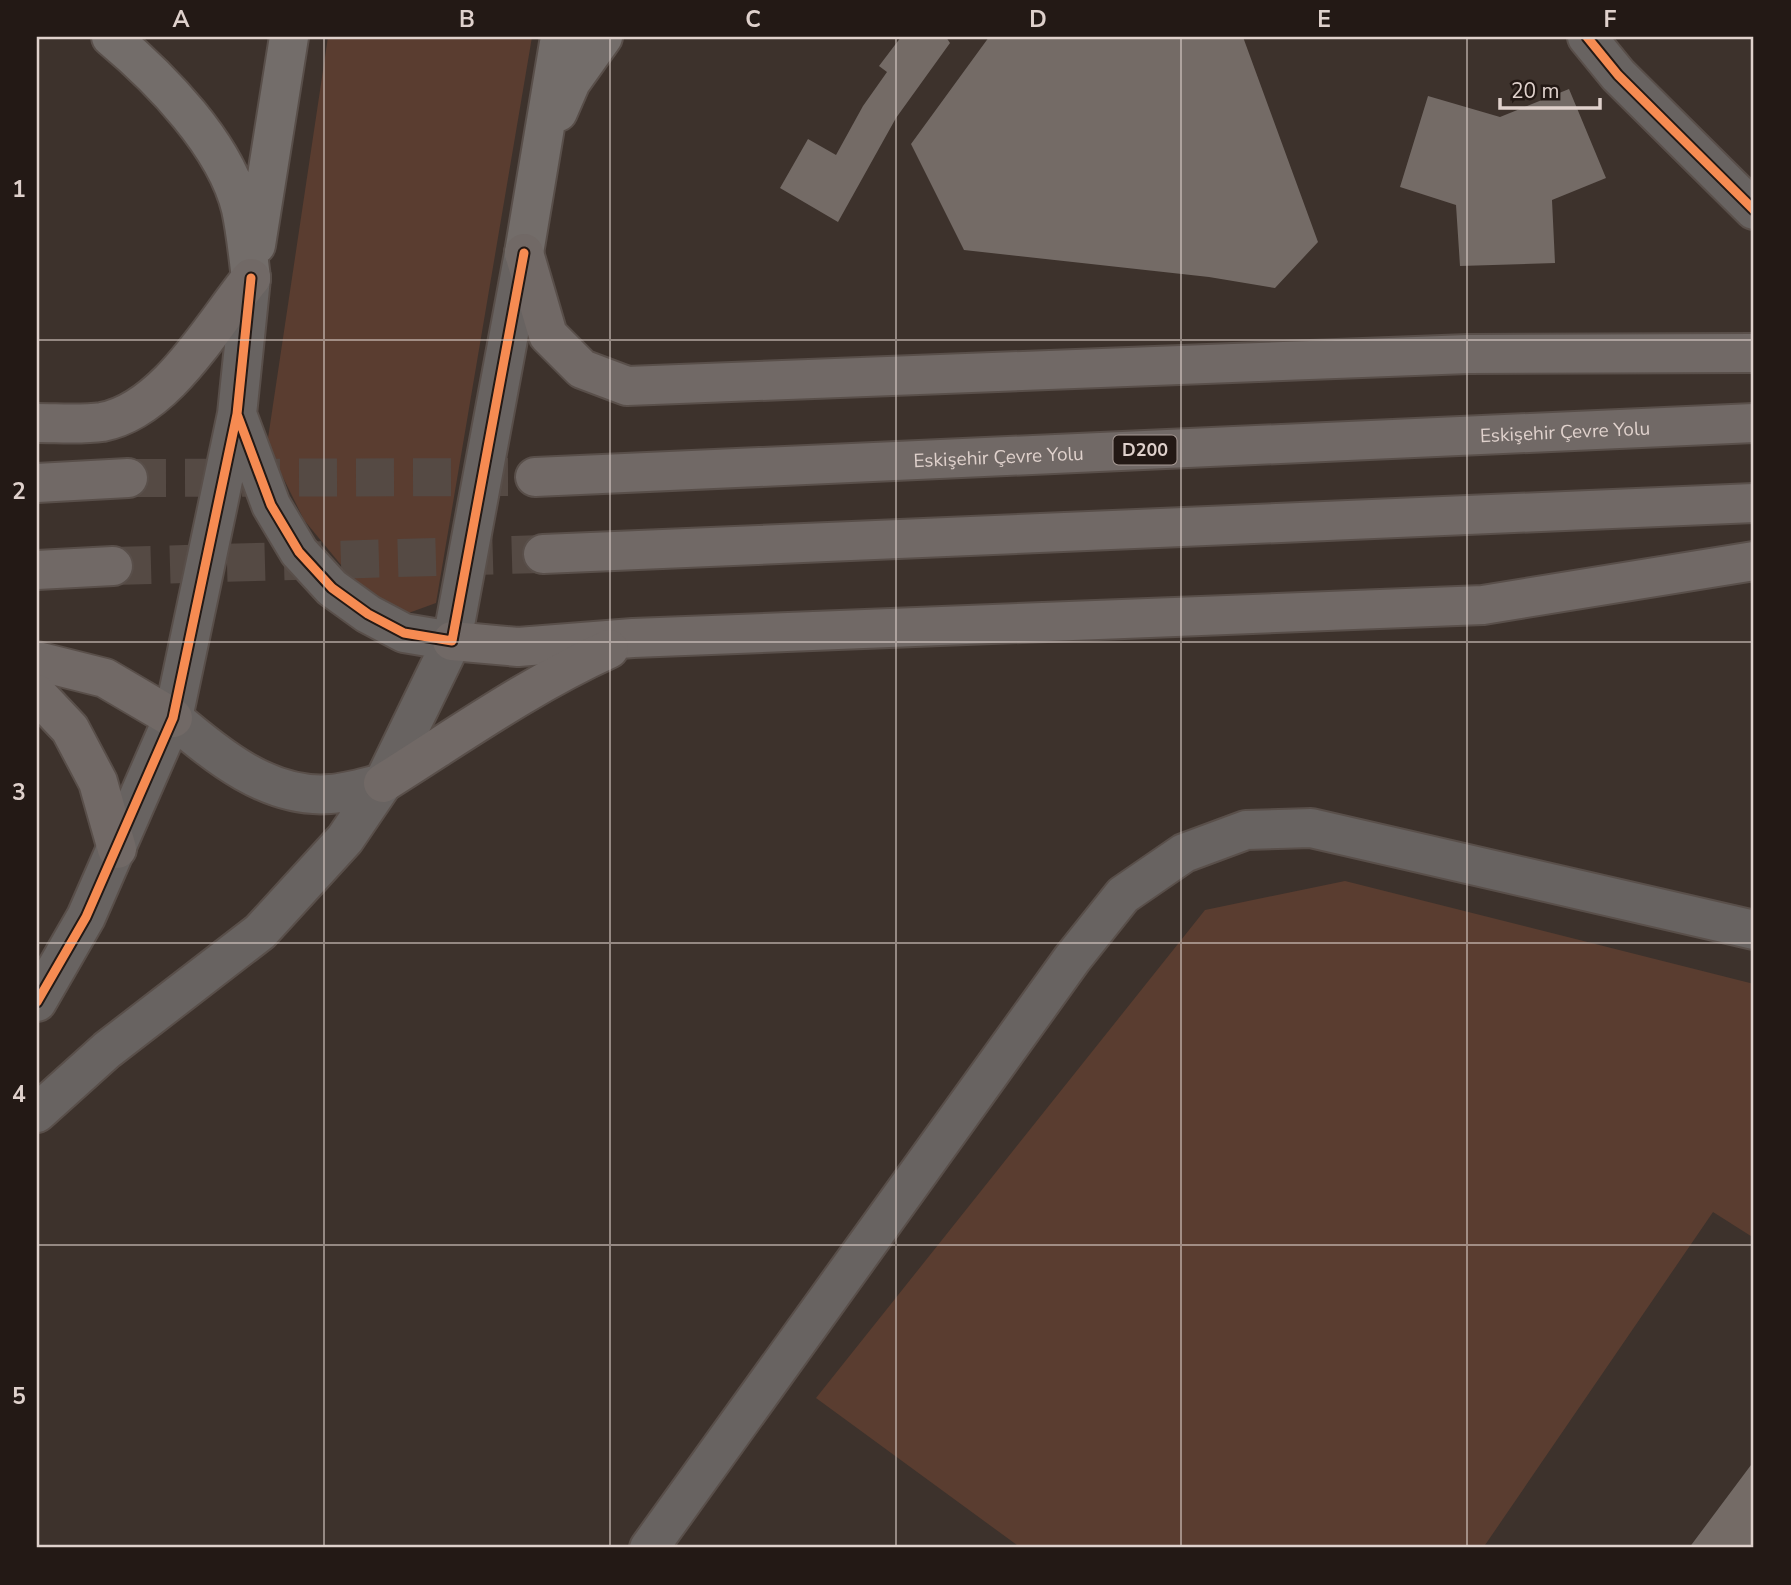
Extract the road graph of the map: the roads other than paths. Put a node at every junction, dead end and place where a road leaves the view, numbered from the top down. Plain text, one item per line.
1 (111, 37) edge
2 (289, 37) edge
3 (560, 37) edge
4 (603, 37) edge
5 (1587, 37) edge
6 (538, 159) junction
7 (1754, 210) edge
8 (524, 253) junction
9 (251, 278) junction
10 (1747, 348) edge
11 (237, 414) junction
12 (37, 423) edge
13 (1754, 423) edge
14 (535, 477) tunnel mouth
15 (128, 478) tunnel mouth
16 (37, 483) edge
17 (1754, 503) edge
18 (543, 554) tunnel mouth
19 (1754, 561) edge
20 (113, 566) tunnel mouth
21 (37, 570) edge
22 (633, 638) junction
23 (452, 640) junction
24 (37, 661) edge
25 (37, 694) edge
26 (173, 718) junction
27 (383, 783) junction
28 (117, 849) junction
29 (1754, 930) edge
30 (37, 1002) edge
31 (37, 1114) edge
32 (649, 1548) edge

1 - 9 main road
2 - 9 main road
3 - 6 main road
4 - 6 main road
5 - 7 street
6 - 8 main road
8 - 10 highway
8 - 23 street
9 - 11 street
9 - 12 highway
11 - 23 street
11 - 26 street
13 - 14 highway, Eskişehir Çevre Yolu / D200
15 - 16 highway
17 - 18 highway
19 - 22 highway
20 - 21 highway
22 - 23 highway
22 - 27 highway
23 - 27 street
24 - 26 highway
25 - 28 highway
26 - 27 street
26 - 28 street
27 - 31 street
28 - 30 street
29 - 32 street

